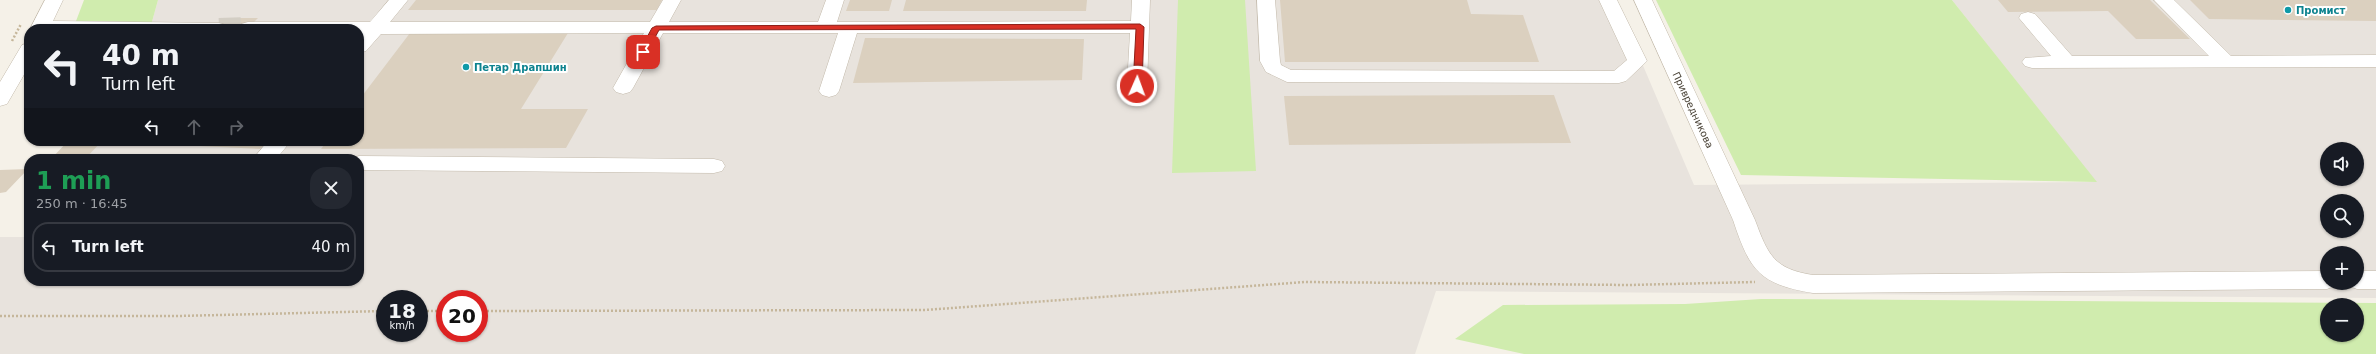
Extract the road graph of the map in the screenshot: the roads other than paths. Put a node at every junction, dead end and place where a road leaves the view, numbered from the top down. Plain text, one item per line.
1 (54, 0) edge
2 (398, 0) edge
3 (672, 0) edge
4 (835, 0) edge
5 (1141, 0) edge
6 (1266, 0) edge
7 (1608, 0) edge
8 (1643, 0) edge
9 (2163, 0) edge
10 (2028, 18) dead end
11 (43, 24) edge
12 (826, 26) junction
13 (850, 26) junction
14 (1140, 27) junction
15 (364, 28) edge
16 (375, 28) junction
17 (656, 28) junction
18 (364, 41) edge
19 (20, 45) edge
20 (2376, 61) edge
21 (2032, 62) dead end
22 (2068, 62) junction
23 (2226, 62) junction
24 (1137, 86) dead end
25 (623, 88) dead end
26 (828, 92) dead end
27 (0, 100) edge
28 (276, 146) edge
29 (268, 154) edge
30 (364, 163) edge
31 (714, 166) dead end
32 (2320, 280) edge
33 (2364, 280) edge
34 (2376, 280) edge

1 - 11 street
2 - 16 street
3 - 17 street
4 - 12 street
5 - 14 street
6 - 7 street
8 - 32 street, Привредникова
9 - 23 street
10 - 22 street
12 - 13 street
12 - 17 street
13 - 14 street
13 - 26 street
14 - 24 street
15 - 16 street
16 - 17 street
16 - 18 street
17 - 25 street
19 - 27 street
20 - 23 street
21 - 22 street
22 - 23 street
28 - 29 street
30 - 31 street
33 - 34 street

